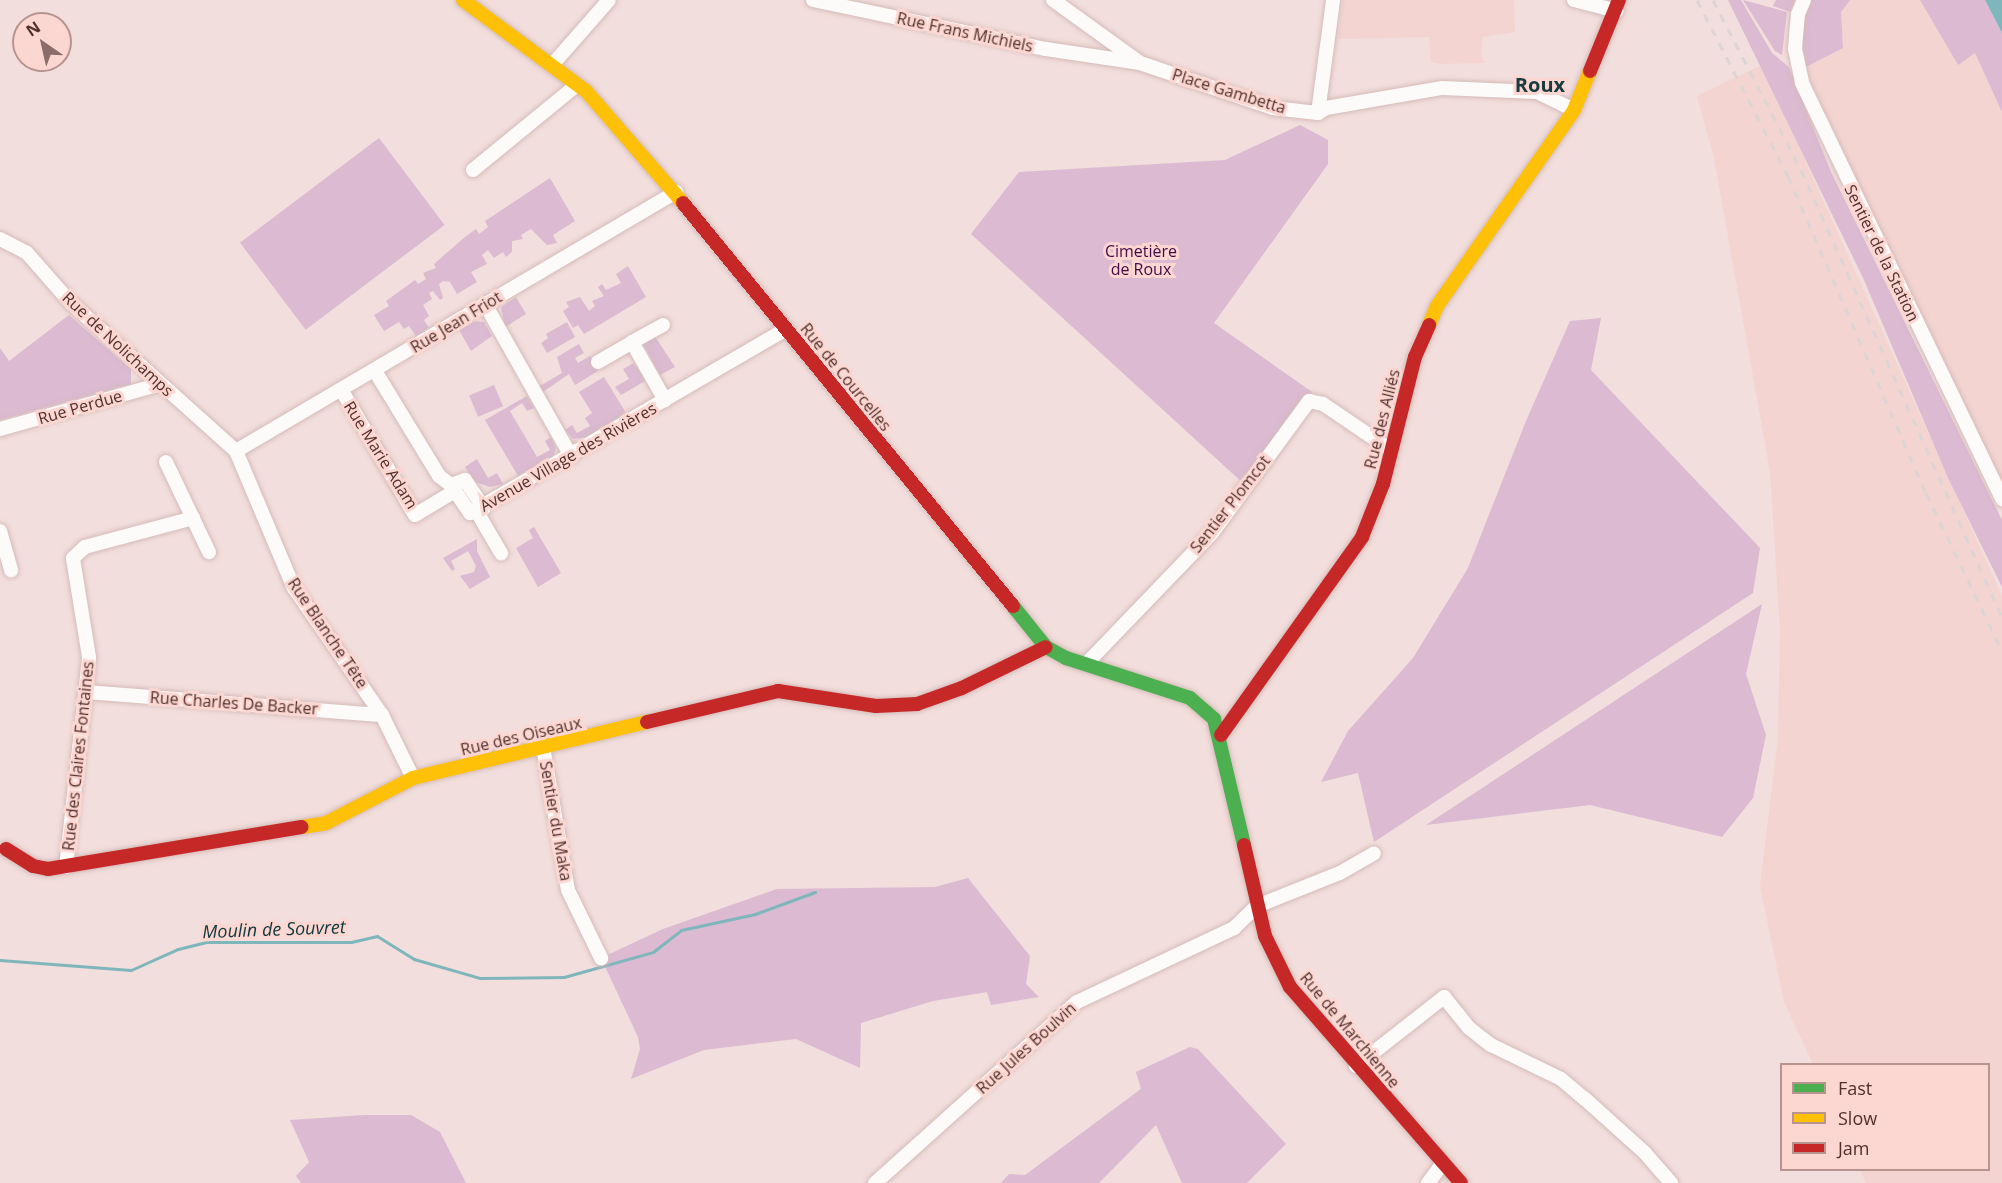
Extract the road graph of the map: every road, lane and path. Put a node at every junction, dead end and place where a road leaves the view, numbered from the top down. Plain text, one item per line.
1 (464, 0) edge
2 (609, 0) edge
3 (813, 0) edge
4 (1333, 0) edge
5 (1574, 0) edge
6 (1804, 0) edge
7 (1055, 2) edge
8 (1618, 5) edge
9 (1046, 49) joint
10 (1140, 63) junction
11 (552, 65) junction
12 (578, 85) junction
13 (1574, 110) junction
14 (1318, 113) junction
15 (473, 170) dead end
16 (676, 192) junction
17 (0, 238) edge
18 (484, 304) junction
19 (663, 325) dead end
20 (786, 329) junction
21 (632, 342) junction
22 (598, 362) dead end
23 (375, 371) junction
24 (160, 384) junction
25 (342, 391) junction
26 (665, 400) junction
27 (0, 429) edge
28 (1391, 450) junction
29 (236, 451) junction
30 (571, 456) junction
31 (166, 462) dead end
32 (453, 488) junction
33 (2002, 499) edge
34 (477, 511) junction
35 (193, 518) junction
36 (0, 531) edge
37 (209, 552) dead end
38 (501, 553) dead end
39 (11, 570) dead end
40 (1046, 647) junction
41 (1086, 664) junction
42 (87, 692) junction
43 (382, 715) junction
44 (1221, 735) junction
45 (543, 747) junction
46 (413, 778) junction
47 (6, 849) dead end
48 (1374, 853) dead end
49 (66, 867) junction
50 (1257, 906) junction
51 (601, 958) dead end
52 (1356, 1066) junction
53 (1443, 1163) junction
54 (875, 1183) edge
55 (1428, 1183) edge
56 (1461, 1183) edge
57 (1671, 1183) edge

1 - 11 street, Rue de Courcelles
2 - 11 street
3 - 9 street, Rue Frans Michiels
4 - 14 street
5 - 8 street
6 - 33 street, Sentier de la Station
7 - 10 street, Place Gambetta
8 - 13 street, Rue des Alliés
9 - 10 street, Place Gambetta
10 - 14 street, Place Gambetta
11 - 12 street, Rue de Courcelles
12 - 15 street
12 - 16 street, Rue de Courcelles
13 - 14 street
13 - 28 street, Rue des Alliés
16 - 18 street, Rue Jean Friot
16 - 20 street, Rue de Courcelles
17 - 24 street, Rue de Nolichamps
18 - 23 street, Rue Jean Friot
18 - 30 street
19 - 21 street
20 - 26 street, Avenue Village des Rivières
20 - 40 street, Rue de Courcelles
21 - 22 street
21 - 26 street, Avenue Village des Rivières
23 - 25 street, Rue Jean Friot
23 - 32 street
24 - 27 street, Rue Perdue
24 - 29 street, Rue de Nolichamps
25 - 29 street, Rue Jean Friot
25 - 32 street, Rue Marie Adam
26 - 30 street, Avenue Village des Rivières
28 - 41 street, Sentier Plomcot
28 - 44 street, Rue des Alliés
29 - 43 street, Rue Blanche Tête
30 - 34 street, Avenue Village des Rivières
31 - 35 street
32 - 34 street
34 - 38 street
35 - 37 street
35 - 42 street, Rue des Claires Fontaines
36 - 39 street
40 - 41 street, Rue de Courcelles
40 - 45 street, Rue des Oiseaux
41 - 44 street, Rue de Courcelles
42 - 43 street, Rue Charles De Backer
42 - 49 street, Rue des Claires Fontaines
43 - 46 street, Rue Blanche Tête
44 - 50 street, Rue de Marchienne
45 - 46 street, Rue des Oiseaux
45 - 51 street, Sentier du Maka
46 - 49 street, Rue des Oiseaux
47 - 49 street, Rue des Oiseaux
48 - 50 street
50 - 52 street, Rue de Marchienne
50 - 54 street, Rue Jules Boulvin
52 - 53 street, Rue de Marchienne
52 - 57 street
53 - 55 street
53 - 56 street, Rue de Marchienne

